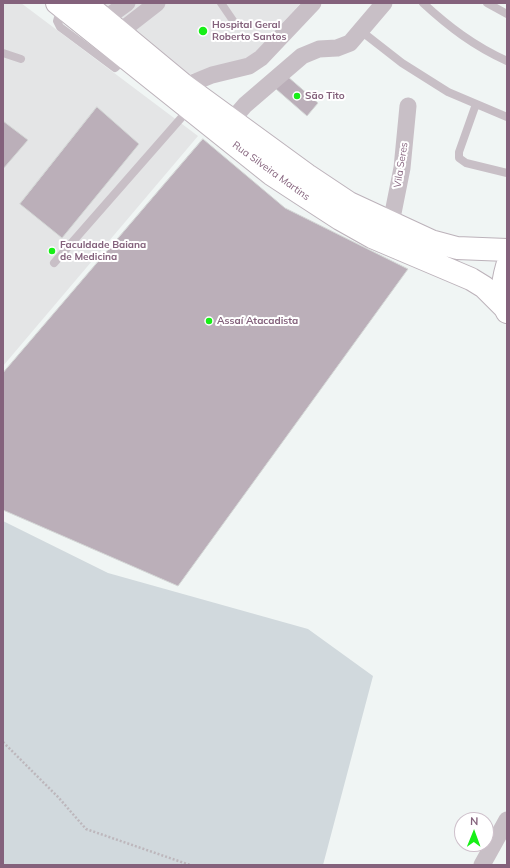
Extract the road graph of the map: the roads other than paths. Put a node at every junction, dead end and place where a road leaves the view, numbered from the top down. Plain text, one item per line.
1 (85, 3) edge
2 (127, 3) edge
3 (157, 3) edge
4 (221, 3) edge
5 (314, 3) edge
6 (384, 3) edge
7 (423, 3) edge
8 (487, 3) edge
9 (59, 5) edge
10 (507, 14) edge
11 (234, 22) dead end
12 (108, 29) junction
13 (361, 31) junction
14 (3, 54) edge
15 (21, 59) dead end
16 (126, 59) junction
17 (507, 61) edge
18 (185, 86) junction
19 (476, 104) junction
20 (408, 106) dead end
21 (189, 109) junction
22 (507, 117) edge
23 (232, 120) junction
24 (507, 173) edge
25 (392, 223) junction
26 (507, 250) edge
27 (54, 263) dead end
28 (507, 266) edge
29 (506, 310) edge
30 (507, 820) edge
31 (482, 865) edge

1 - 12 main road, Rua Silveira Martins
2 - 12 street
3 - 12 street
4 - 11 lane
5 - 18 street
6 - 13 street
7 - 17 lane
8 - 10 lane
9 - 12 main road, Rua Silveira Martins
9 - 16 lane
12 - 16 main road, Rua Silveira Martins
12 - 18 main road, Rua Silveira Martins
13 - 19 lane
13 - 23 street
14 - 15 lane
16 - 21 main road, Rua Silveira Martins
18 - 23 main road, Rua Silveira Martins
19 - 22 lane
19 - 24 lane
20 - 25 street, Vila Seres
21 - 27 lane
21 - 29 main road, Rua Silveira Martins
23 - 25 main road, Rua Silveira Martins
25 - 26 main road, Rua Silveira Martins
28 - 29 main road
30 - 31 street

